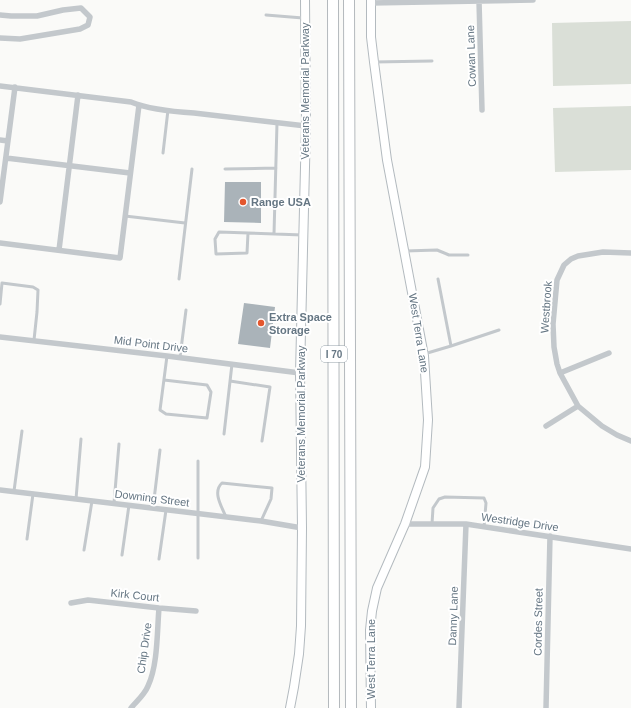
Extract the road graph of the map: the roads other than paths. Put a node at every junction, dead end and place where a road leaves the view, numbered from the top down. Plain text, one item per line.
1 (305, 0) edge
2 (332, 0) edge
3 (349, 0) edge
4 (516, 0) edge
5 (533, 0) edge
6 (480, 1) junction
7 (371, 2) edge
8 (0, 15) edge
9 (266, 15) dead end
10 (305, 18) junction
11 (0, 38) edge
12 (432, 61) dead end
13 (374, 62) junction
14 (0, 86) edge
15 (15, 87) junction
16 (78, 95) junction
17 (139, 105) junction
18 (168, 110) junction
19 (482, 110) dead end
20 (277, 123) junction
21 (306, 126) junction
22 (0, 140) edge
23 (8, 141) junction
24 (163, 153) dead end
25 (6, 158) junction
26 (69, 166) junction
27 (276, 168) junction
28 (192, 169) dead end
29 (225, 169) dead end
30 (130, 173) junction
31 (0, 202) edge
32 (125, 216) junction
33 (185, 223) junction
34 (248, 233) junction
35 (274, 234) junction
36 (303, 235) junction
37 (0, 243) edge
38 (59, 250) junction
39 (404, 251) junction
40 (631, 253) edge
41 (468, 255) dead end
42 (179, 279) dead end
43 (438, 279) dead end
44 (0, 304) edge
45 (186, 310) dead end
46 (499, 330) dead end
47 (0, 336) edge
48 (34, 340) junction
49 (451, 346) junction
50 (609, 353) dead end
51 (424, 354) junction
52 (167, 356) junction
53 (180, 357) junction
54 (232, 364) junction
55 (300, 373) junction
56 (560, 373) junction
57 (164, 380) junction
58 (230, 381) junction
59 (578, 406) junction
60 (546, 426) dead end
61 (22, 431) dead end
62 (224, 434) dead end
63 (81, 439) dead end
64 (262, 441) dead end
65 (631, 441) edge
66 (118, 444) dead end
67 (160, 450) dead end
68 (198, 461) dead end
69 (0, 490) edge
70 (14, 491) junction
71 (33, 494) junction
72 (76, 499) junction
73 (92, 501) junction
74 (114, 503) junction
75 (129, 505) junction
76 (153, 508) junction
77 (166, 510) junction
78 (197, 514) junction
79 (226, 517) junction
80 (262, 521) junction
81 (405, 524) junction
82 (432, 524) junction
83 (466, 524) junction
84 (484, 527) junction
85 (302, 528) junction
86 (550, 536) junction
87 (27, 540) dead end
88 (631, 549) edge
89 (84, 550) dead end
90 (122, 554) dead end
91 (198, 558) dead end
92 (159, 559) dead end
93 (71, 603) dead end
94 (159, 608) junction
95 (196, 611) dead end
96 (131, 708) edge
97 (290, 708) edge
98 (334, 708) edge
99 (351, 708) edge
100 (371, 708) edge
101 (460, 708) edge
102 (546, 708) edge

1 - 10 street, Veterans Memorial Parkway
2 - 98 highway, I 70
3 - 99 highway, I 70
4 - 5 street
4 - 6 street
6 - 7 street
6 - 19 street, Cowan Lane
7 - 13 street, West Terra Lane
8 - 11 street
9 - 10 lane
10 - 21 street, Veterans Memorial Parkway
12 - 13 lane
13 - 39 street, West Terra Lane
14 - 15 street
15 - 16 street
15 - 23 street
16 - 17 street
16 - 26 street
17 - 18 street
17 - 30 street
18 - 20 street
18 - 24 lane
20 - 21 street
20 - 27 lane
21 - 36 street, Veterans Memorial Parkway
22 - 23 street
23 - 25 street
25 - 26 street
25 - 31 street
26 - 30 street
26 - 38 street
27 - 29 lane
27 - 35 lane
28 - 33 lane
30 - 32 street
32 - 33 lane
32 - 38 street
33 - 42 lane
34 - 34 lane
34 - 35 lane
35 - 36 lane
36 - 55 street, Veterans Memorial Parkway
37 - 38 street
39 - 41 lane
39 - 51 street, West Terra Lane
40 - 56 street, Westbrook
43 - 49 lane
44 - 48 lane
45 - 53 lane
46 - 49 lane
47 - 48 street, Mid Point Drive
48 - 52 street, Mid Point Drive
49 - 51 lane
50 - 56 street
51 - 81 street, West Terra Lane
52 - 53 street, Mid Point Drive
52 - 57 lane
53 - 54 street, Mid Point Drive
54 - 55 street, Mid Point Drive
54 - 58 lane
55 - 85 street, Veterans Memorial Parkway
56 - 59 street, Westbrook
57 - 57 lane
58 - 62 lane
58 - 64 lane
59 - 60 street
59 - 65 street
61 - 70 lane
63 - 72 lane
66 - 74 lane
67 - 76 lane
68 - 78 lane
69 - 70 street, Downing Street
70 - 71 street, Downing Street
71 - 72 street, Downing Street
71 - 87 lane
72 - 73 street, Downing Street
73 - 74 street, Downing Street
73 - 89 lane
74 - 75 street, Downing Street
75 - 76 street, Downing Street
75 - 90 lane
76 - 77 street, Downing Street
77 - 78 street, Downing Street
77 - 92 lane
78 - 79 street, Downing Street
78 - 91 lane
79 - 80 street, Downing Street
79 - 80 lane
80 - 85 street, Downing Street
81 - 82 street, Westridge Drive
81 - 100 street, West Terra Lane
82 - 83 street, Westridge Drive
82 - 84 lane
83 - 84 street, Westridge Drive
83 - 101 street, Danny Lane
84 - 86 street, Westridge Drive
85 - 97 street, Veterans Memorial Parkway
86 - 88 street, Westridge Drive
86 - 102 street, Cordes Street
93 - 94 street, Kirk Court
94 - 95 street, Kirk Court
94 - 96 street, Chip Drive

